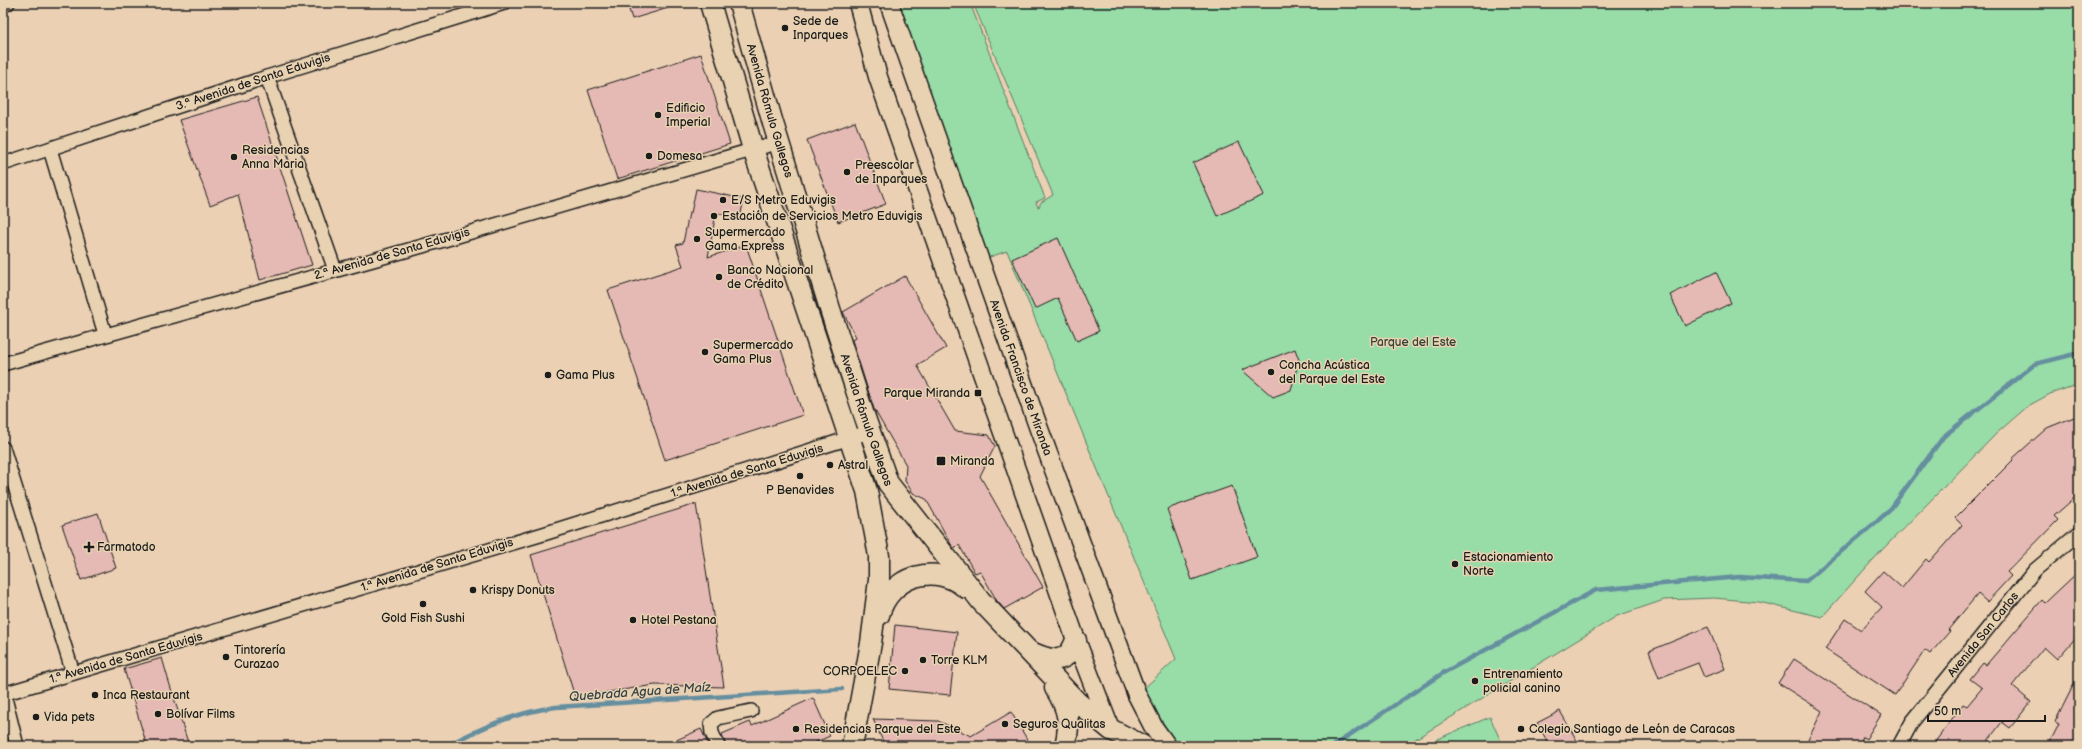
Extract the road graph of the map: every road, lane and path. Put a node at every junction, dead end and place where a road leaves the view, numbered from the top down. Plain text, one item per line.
1 (8, 3) edge
2 (504, 3) edge
3 (710, 3) edge
4 (739, 3) edge
5 (858, 3) edge
6 (889, 3) edge
7 (3, 5) edge
8 (267, 77) junction
9 (779, 142) junction
10 (50, 149) junction
11 (753, 149) junction
12 (3, 164) edge
13 (335, 270) junction
14 (106, 334) junction
15 (3, 364) edge
16 (870, 432) junction
17 (849, 440) junction
18 (3, 448) edge
19 (2079, 533) edge
20 (981, 601) junction
21 (1076, 640) junction
22 (871, 643) junction
23 (1027, 650) junction
24 (73, 673) junction
25 (3, 694) edge
26 (751, 711) dead end
27 (1110, 729) junction
28 (17, 746) edge
29 (718, 746) edge
30 (852, 746) edge
31 (1066, 746) edge
32 (1123, 746) edge
33 (1143, 746) edge
34 (1167, 746) edge
35 (1899, 746) edge

1 - 7 street
2 - 8 street, 3.ª Avenida de Santa Eduvigis
3 - 11 main road, Avenida Rómulo Gallegos
4 - 9 main road, Avenida Rómulo Gallegos
5 - 21 main road
6 - 34 main road, Avenida Francisco de Miranda
8 - 10 street, 3.ª Avenida de Santa Eduvigis
8 - 13 street
9 - 11 street, 2.ª Avenida de Santa Eduvigis
9 - 16 main road, Avenida Rómulo Gallegos
10 - 12 street, 3.ª Avenida de Santa Eduvigis
10 - 14 street
11 - 13 street, 2.ª Avenida de Santa Eduvigis
11 - 17 main road, Avenida Rómulo Gallegos
13 - 14 street, 2.ª Avenida de Santa Eduvigis
14 - 15 street, 2.ª Avenida de Santa Eduvigis
16 - 17 street, 1.ª Avenida de Santa Eduvigis
16 - 20 main road, Avenida Rómulo Gallegos
17 - 22 main road, Avenida Rómulo Gallegos
17 - 24 street, 1.ª Avenida de Santa Eduvigis
18 - 24 street
19 - 35 street, Avenida San Carlos
20 - 22 main road
20 - 23 main road, Avenida Rómulo Gallegos
21 - 23 main road
21 - 27 main road
22 - 30 main road, Avenida Rómulo Gallegos
23 - 27 main road, Avenida Rómulo Gallegos
23 - 31 main road
24 - 25 street, 1.ª Avenida de Santa Eduvigis
25 - 28 street
26 - 29 street
27 - 32 main road
27 - 33 main road, Avenida Rómulo Gallegos

